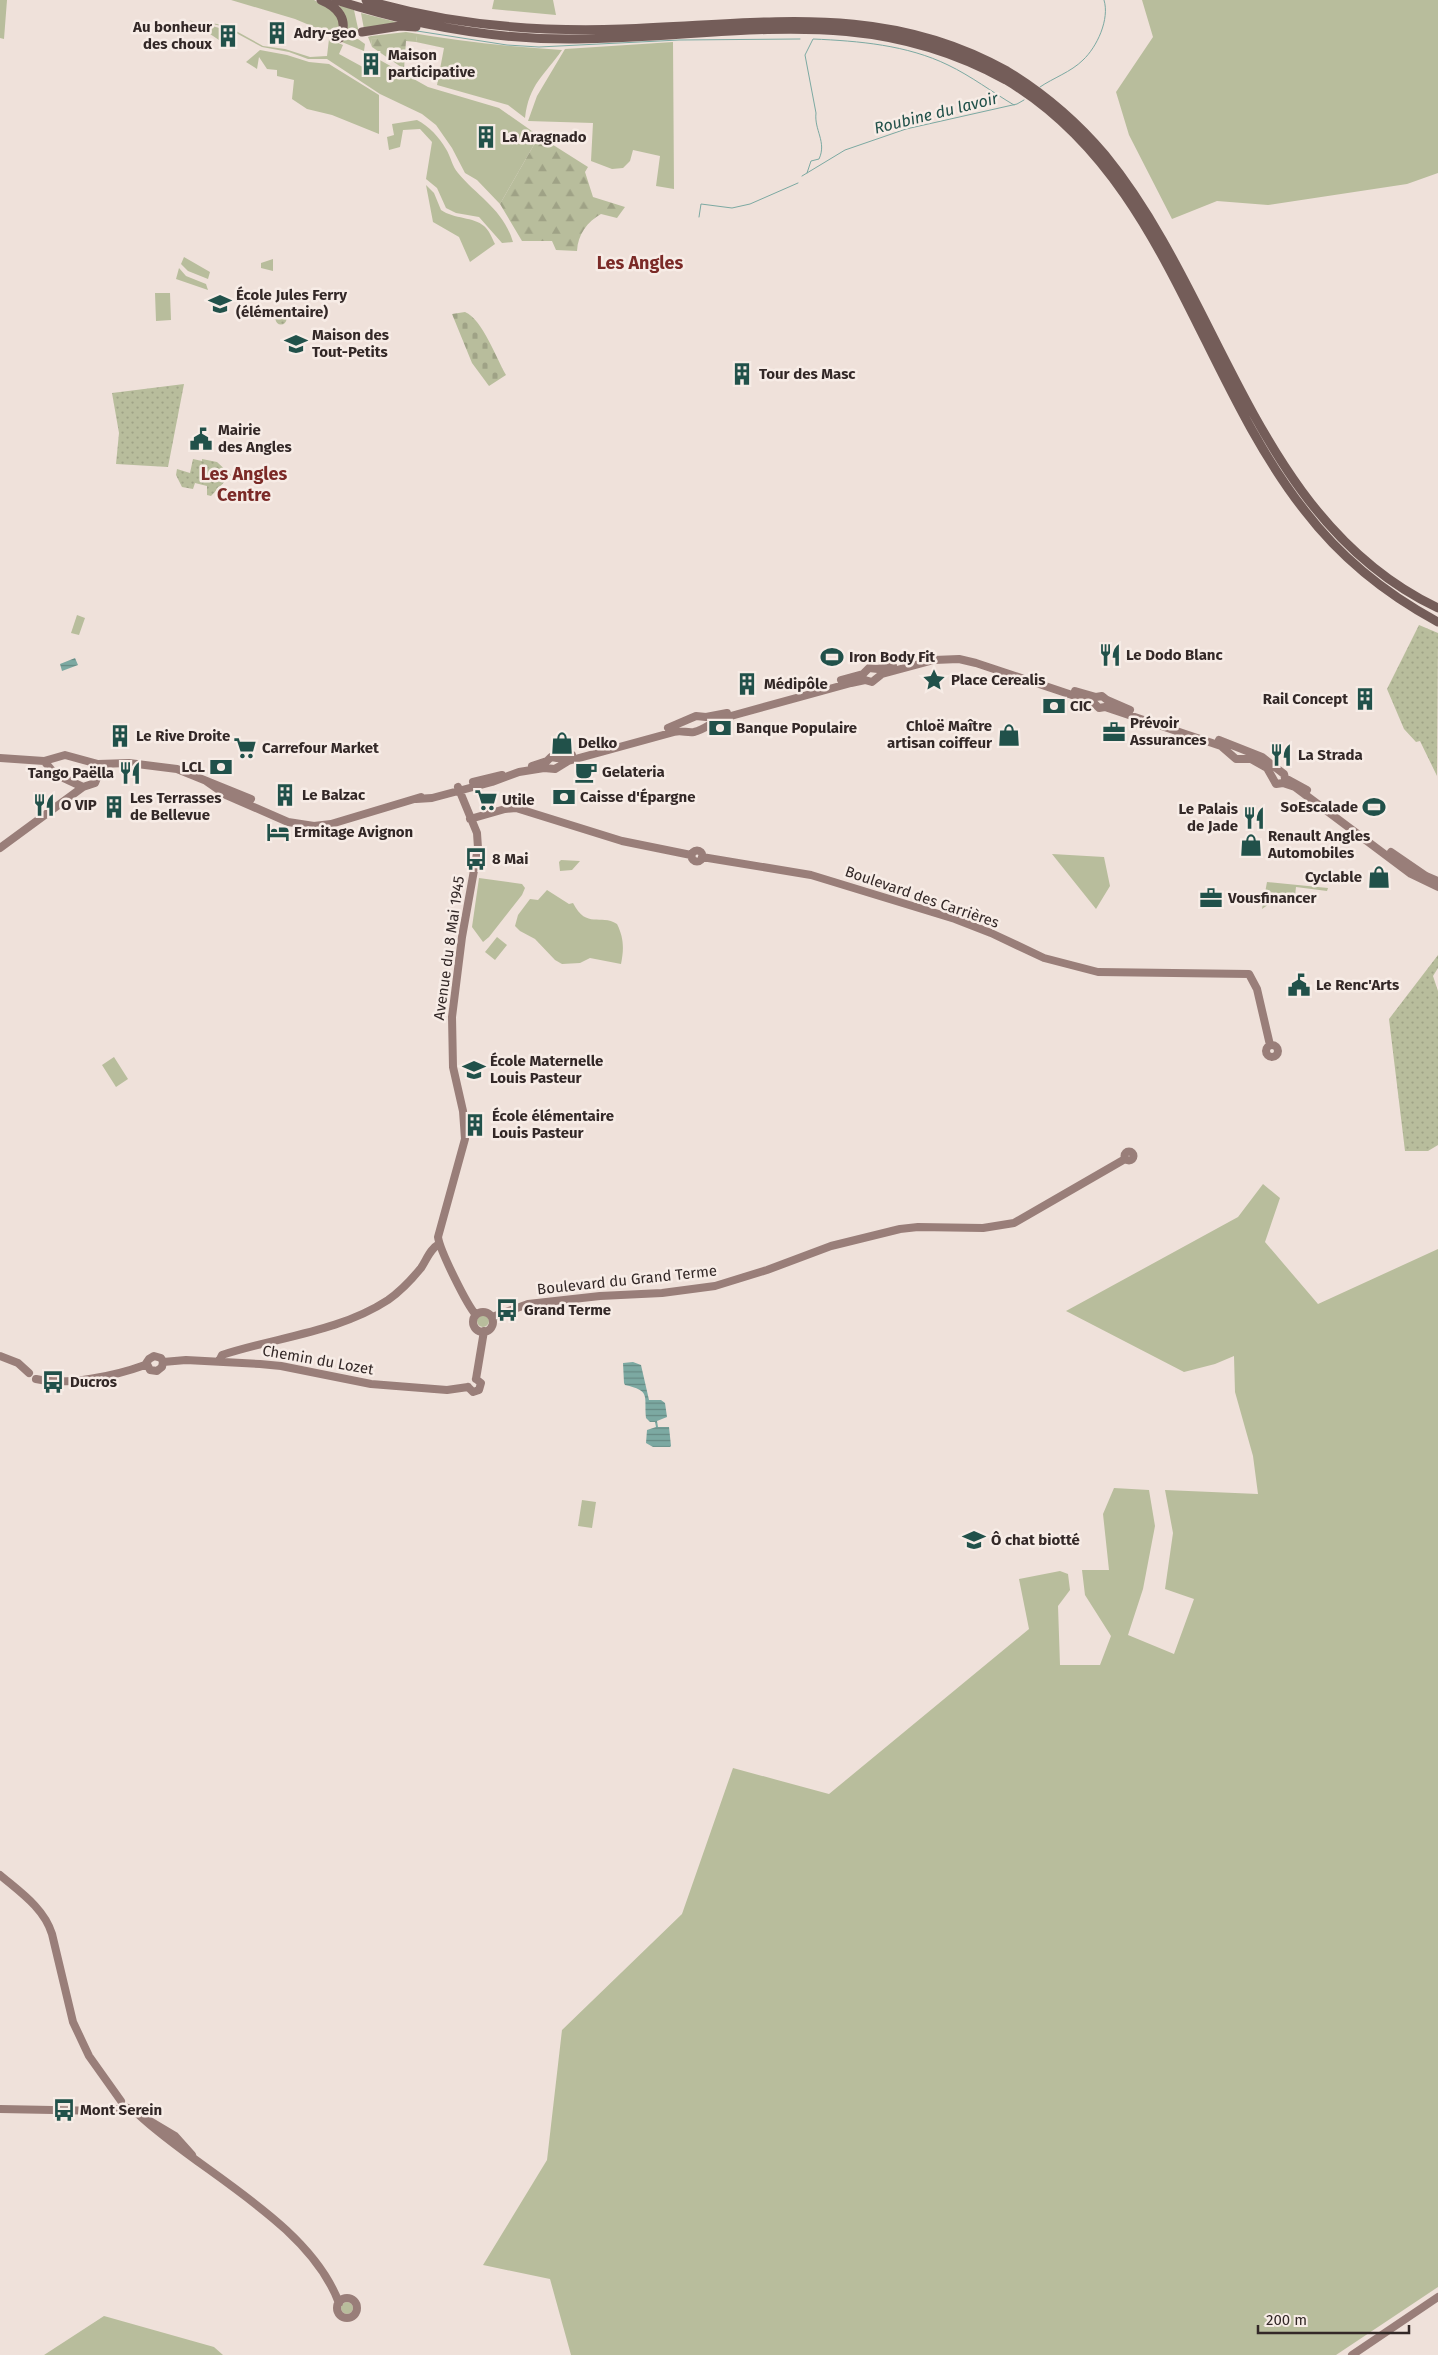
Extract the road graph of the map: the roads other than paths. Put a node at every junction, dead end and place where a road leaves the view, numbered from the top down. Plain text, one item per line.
1 (321, 0) edge
2 (336, 0) edge
3 (366, 0) edge
4 (385, 0) edge
5 (454, 20) junction
6 (436, 27) junction
7 (362, 32) dead end
8 (340, 38) dead end
9 (1378, 570) junction
10 (1438, 603) edge
11 (1438, 608) edge
12 (1438, 622) edge
13 (875, 673) junction
14 (864, 677) junction
15 (706, 717) junction
16 (708, 725) junction
17 (683, 726) junction
18 (1234, 751) junction
19 (0, 758) edge
20 (55, 758) junction
21 (44, 761) junction
22 (94, 764) junction
23 (106, 765) junction
24 (52, 769) junction
25 (99, 773) junction
26 (1284, 780) junction
27 (71, 782) junction
28 (83, 787) junction
29 (458, 788) junction
30 (74, 795) junction
31 (470, 818) junction
32 (0, 848) edge
33 (1438, 881) edge
34 (1438, 887) edge
35 (1270, 1045) dead end
36 (1125, 1159) dead end
37 (439, 1244) junction
38 (476, 1315) junction
39 (492, 1317) junction
40 (484, 1331) junction
41 (242, 1350) junction
42 (0, 1356) edge
43 (219, 1361) junction
44 (234, 1362) junction
45 (29, 1373) dead end
46 (36, 1379) dead end
47 (476, 1379) junction
48 (468, 1387) junction
49 (0, 1875) edge
50 (119, 2105) junction
51 (0, 2109) edge
52 (1438, 2297) edge
53 (341, 2301) dead end
54 (1352, 2355) edge

1 - 8 main road
2 - 6 main road
3 - 5 main road
4 - 5 main road
5 - 9 main road
6 - 7 main road
6 - 12 main road
9 - 10 main road
9 - 11 main road
13 - 14 street
13 - 14 street
13 - 18 street
14 - 15 street
14 - 16 street
15 - 16 street
15 - 17 street
16 - 17 street
17 - 29 street
18 - 26 street
18 - 26 street
19 - 21 street
20 - 21 street
20 - 22 street
20 - 24 street
21 - 24 street
22 - 23 street
22 - 25 street
23 - 25 street
23 - 29 street
24 - 27 street
25 - 28 street
26 - 33 street
26 - 34 street
27 - 28 street
27 - 30 street
28 - 30 street
29 - 31 street, Avenue du 8 Mai 1945
30 - 32 street
31 - 35 street, Boulevard des Carrières
31 - 37 street, Avenue du 8 Mai 1945
36 - 39 street, Boulevard du Grand Terme
37 - 38 street
37 - 41 street
38 - 39 street
38 - 40 street
39 - 40 street
40 - 47 street
41 - 43 street
41 - 44 street
42 - 45 street
43 - 44 street, Chemin du Lozet
43 - 46 street, Chemin du Lozet
44 - 48 street, Chemin du Lozet
47 - 48 street
47 - 48 street
49 - 50 street
50 - 51 street
50 - 53 street
52 - 54 street

